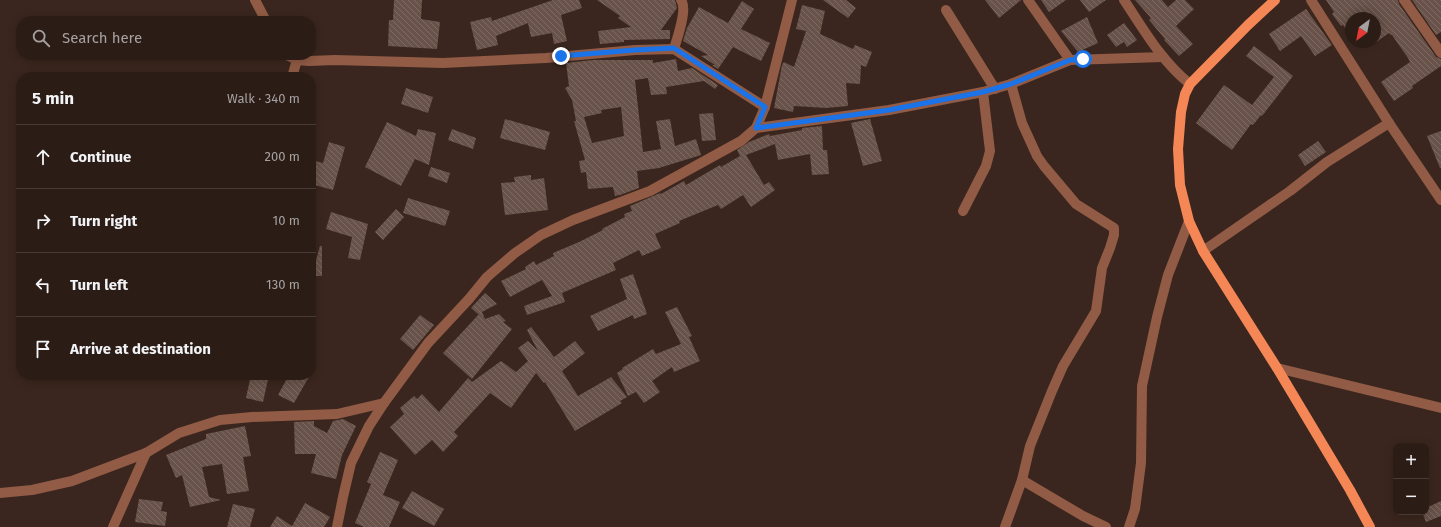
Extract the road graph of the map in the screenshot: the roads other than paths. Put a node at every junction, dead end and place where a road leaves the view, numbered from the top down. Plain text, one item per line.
1 (255, 0) edge
2 (681, 0) edge
3 (792, 0) edge
4 (1028, 0) edge
5 (1124, 0) edge
6 (1275, 0) edge
7 (1311, 0) edge
8 (1404, 0) edge
9 (946, 10) dead end
10 (263, 16) edge
11 (674, 48) junction
12 (1441, 53) edge
13 (1163, 57) junction
14 (297, 60) joint
15 (1070, 60) junction
16 (293, 72) edge
17 (1011, 84) junction
18 (1190, 84) junction
19 (995, 89) junction
20 (983, 92) junction
21 (765, 107) junction
22 (1389, 123) junction
23 (756, 128) junction
24 (1441, 200) edge
25 (963, 211) dead end
26 (1189, 221) junction
27 (1203, 251) junction
28 (1277, 368) junction
29 (384, 403) junction
30 (1441, 408) edge
31 (146, 453) junction
32 (1022, 480) junction
33 (0, 493) edge
34 (112, 527) edge
35 (337, 527) edge
36 (1005, 527) edge
37 (1106, 527) edge
38 (1129, 527) edge
39 (1370, 527) edge

1 - 10 street
2 - 11 street
3 - 21 street
4 - 15 street
5 - 13 street
6 - 18 main road
7 - 22 street
8 - 12 street
9 - 19 street
11 - 14 street
11 - 21 street
13 - 15 street
13 - 18 street
14 - 16 street
15 - 17 street
17 - 19 street
17 - 32 street
18 - 26 main road
19 - 20 street
20 - 23 street
20 - 25 street
21 - 23 street
22 - 24 street
22 - 27 street
23 - 29 street
26 - 27 main road
26 - 38 street
27 - 28 main road
28 - 30 street
28 - 39 main road
29 - 31 street
29 - 35 street
31 - 33 street
31 - 34 street
32 - 36 street
32 - 37 street

